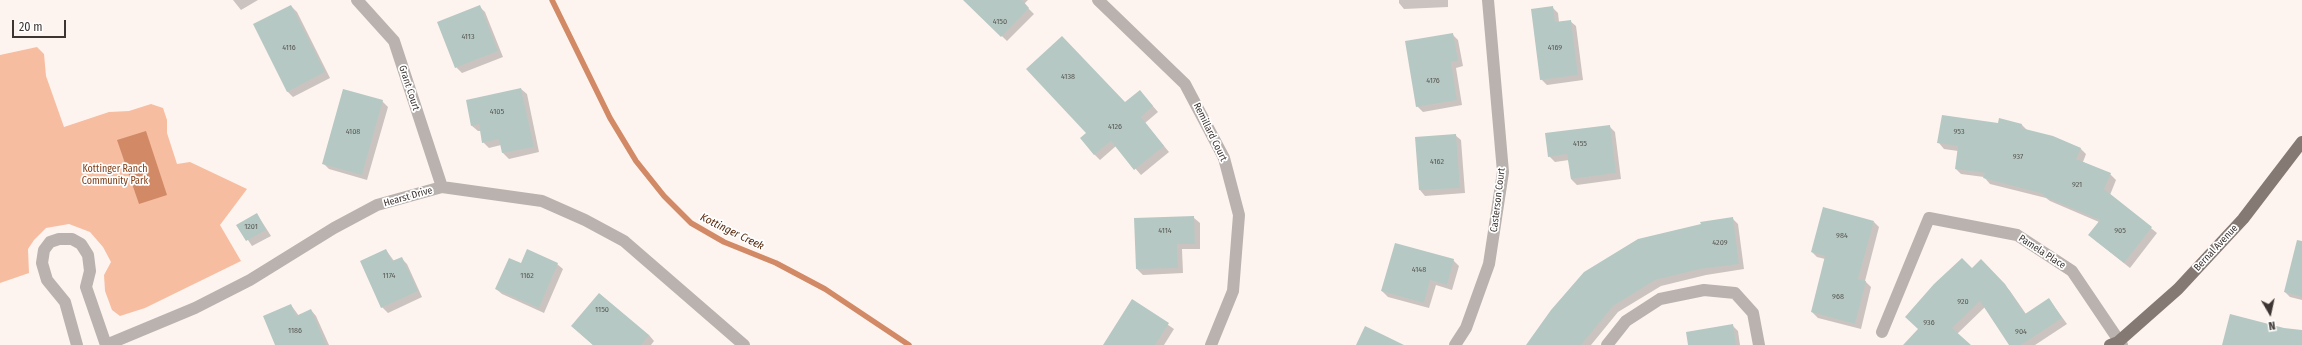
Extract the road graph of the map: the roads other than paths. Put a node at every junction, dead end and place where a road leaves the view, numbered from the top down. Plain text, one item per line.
1 (357, 0) edge
2 (1098, 0) edge
3 (1488, 0) edge
4 (2302, 142) edge
5 (442, 187) junction
6 (1882, 332) dead end
7 (2117, 344) edge
8 (78, 345) edge
9 (106, 345) edge
10 (744, 345) edge
11 (1211, 345) edge
12 (1455, 345) edge
13 (1607, 345) edge
14 (1759, 345) edge

1 - 5 street, Grant Court
2 - 11 street, Remillard Court
3 - 12 street, Casterson Court
4 - 7 main road, Bernal Avenue
5 - 9 street, Hearst Drive
5 - 10 street, Hearst Drive
6 - 7 street, Pamela Place
8 - 9 street
13 - 14 street

